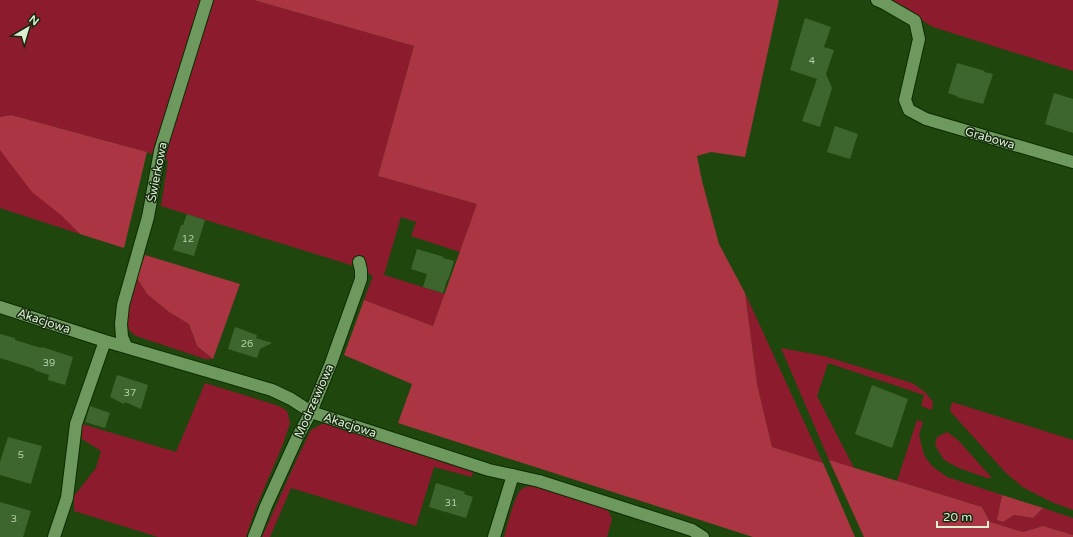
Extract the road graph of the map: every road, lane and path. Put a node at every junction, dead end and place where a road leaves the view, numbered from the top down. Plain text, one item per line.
1 (207, 0) edge
2 (877, 0) edge
3 (1073, 162) edge
4 (359, 262) dead end
5 (0, 307) edge
6 (105, 341) junction
7 (126, 346) junction
8 (311, 412) junction
9 (513, 475) junction
10 (54, 537) edge
11 (254, 537) edge
12 (494, 537) edge
13 (703, 537) edge

1 - 7 street, Świerkowa
2 - 3 street, Grabowa
4 - 8 street, Modrzewiowa
5 - 6 street, Akacjowa
6 - 7 street, Akacjowa
6 - 10 street
7 - 8 street, Akacjowa
8 - 9 street, Akacjowa
8 - 11 street, Modrzewiowa
9 - 12 street
9 - 13 street, Akacjowa

